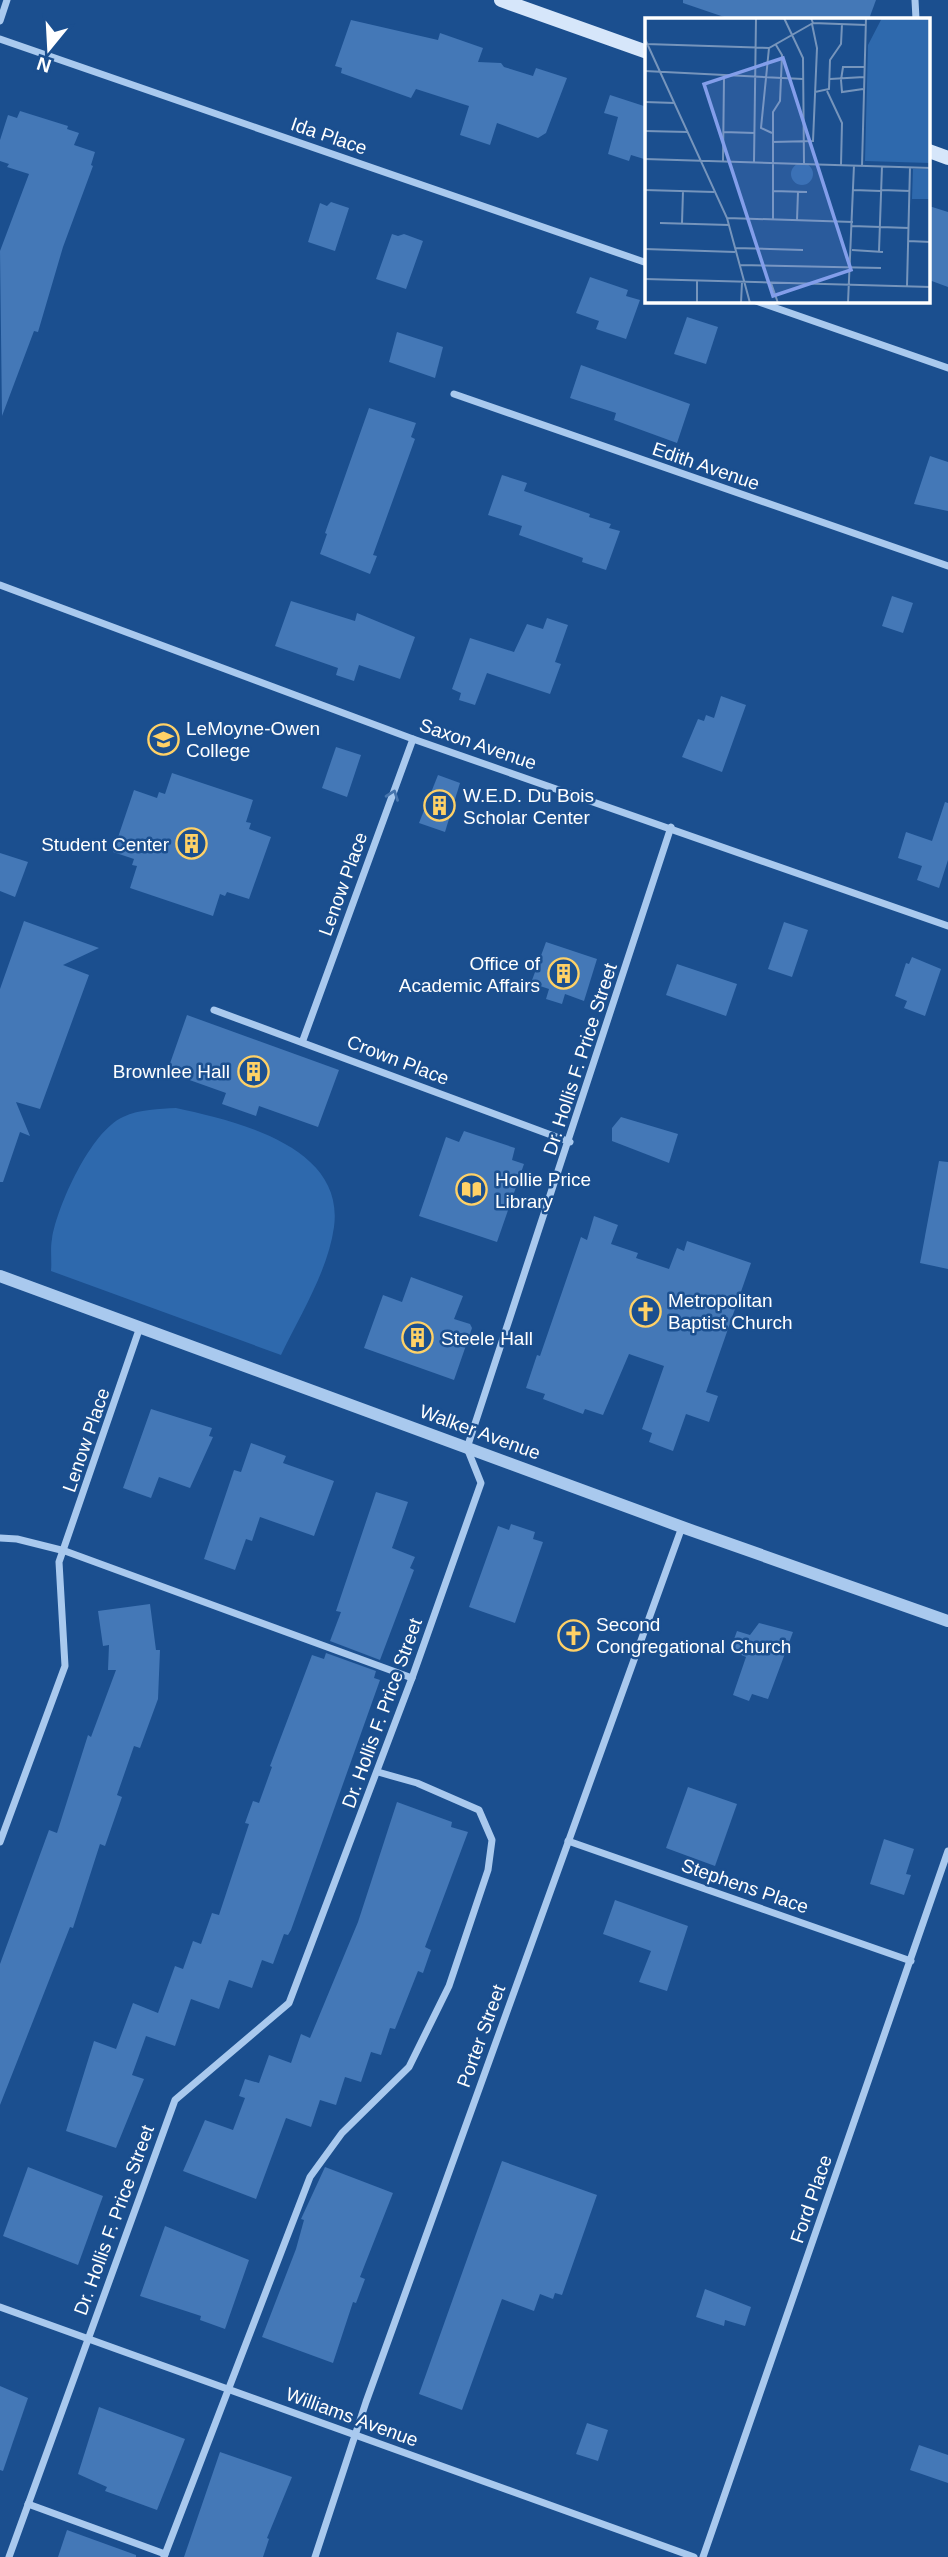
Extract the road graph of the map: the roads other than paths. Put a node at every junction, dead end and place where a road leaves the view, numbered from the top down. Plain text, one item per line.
1 (7, 0) edge
2 (501, 0) edge
3 (915, 0) edge
4 (524, 4) edge
5 (916, 18) edge
6 (0, 21) edge
7 (0, 39) edge
8 (645, 51) edge
9 (930, 151) edge
10 (948, 158) edge
11 (645, 262) edge
12 (762, 303) edge
13 (948, 368) edge
14 (454, 394) dead end
15 (948, 566) edge
16 (0, 585) edge
17 (413, 739) junction
18 (671, 827) junction
19 (948, 926) edge
20 (214, 1010) dead end
21 (303, 1041) junction
22 (570, 1142) junction
23 (0, 1276) edge
24 (140, 1327) junction
25 (467, 1448) junction
26 (682, 1527) junction
27 (0, 1538) edge
28 (65, 1551) junction
29 (948, 1621) edge
30 (412, 1678) junction
31 (377, 1772) junction
32 (568, 1841) junction
33 (0, 1842) edge
34 (948, 1851) edge
35 (911, 1961) junction
36 (0, 2307) edge
37 (86, 2339) junction
38 (227, 2389) junction
39 (355, 2434) junction
40 (28, 2504) junction
41 (164, 2555) edge
42 (9, 2557) edge
43 (315, 2557) edge
44 (694, 2557) edge
45 (703, 2557) edge

1 - 6 street
2 - 4 main road
3 - 5 street
4 - 8 main road
7 - 11 street, Ida Place
9 - 10 main road
12 - 13 street
14 - 15 street, Edith Avenue
16 - 17 street, Saxon Avenue
17 - 18 street, Saxon Avenue
21 -> 17 street, Lenow Place
18 - 19 street, Saxon Avenue
18 - 22 street, Dr. Hollis F. Price Street
20 - 21 street, Crown Place
21 - 22 street, Crown Place
22 - 25 street, Dr. Hollis F. Price Street
23 - 24 street, Walker Avenue
24 - 25 street, Walker Avenue
24 - 28 street, Lenow Place
25 - 26 street, Walker Avenue
25 - 30 street, Dr. Hollis F. Price Street
26 - 29 street, Walker Avenue
26 - 32 street, Porter Street
27 - 28 street
28 - 30 street
28 - 33 street, Lenow Place
30 - 31 street, Dr. Hollis F. Price Street
31 - 37 street, Dr. Hollis F. Price Street
31 - 38 street
32 - 35 street, Stephens Place
32 - 39 street, Porter Street
34 - 35 street, Ford Place
35 - 45 street, Ford Place
36 - 37 street, Williams Avenue
37 - 38 street, Williams Avenue
37 - 40 street, Dr. Hollis F. Price Street
38 - 39 street, Williams Avenue
38 - 41 street
39 - 43 street, Porter Street
39 - 44 street, Williams Avenue
40 - 41 street
40 - 42 street, Dr. Hollis F. Price Street

